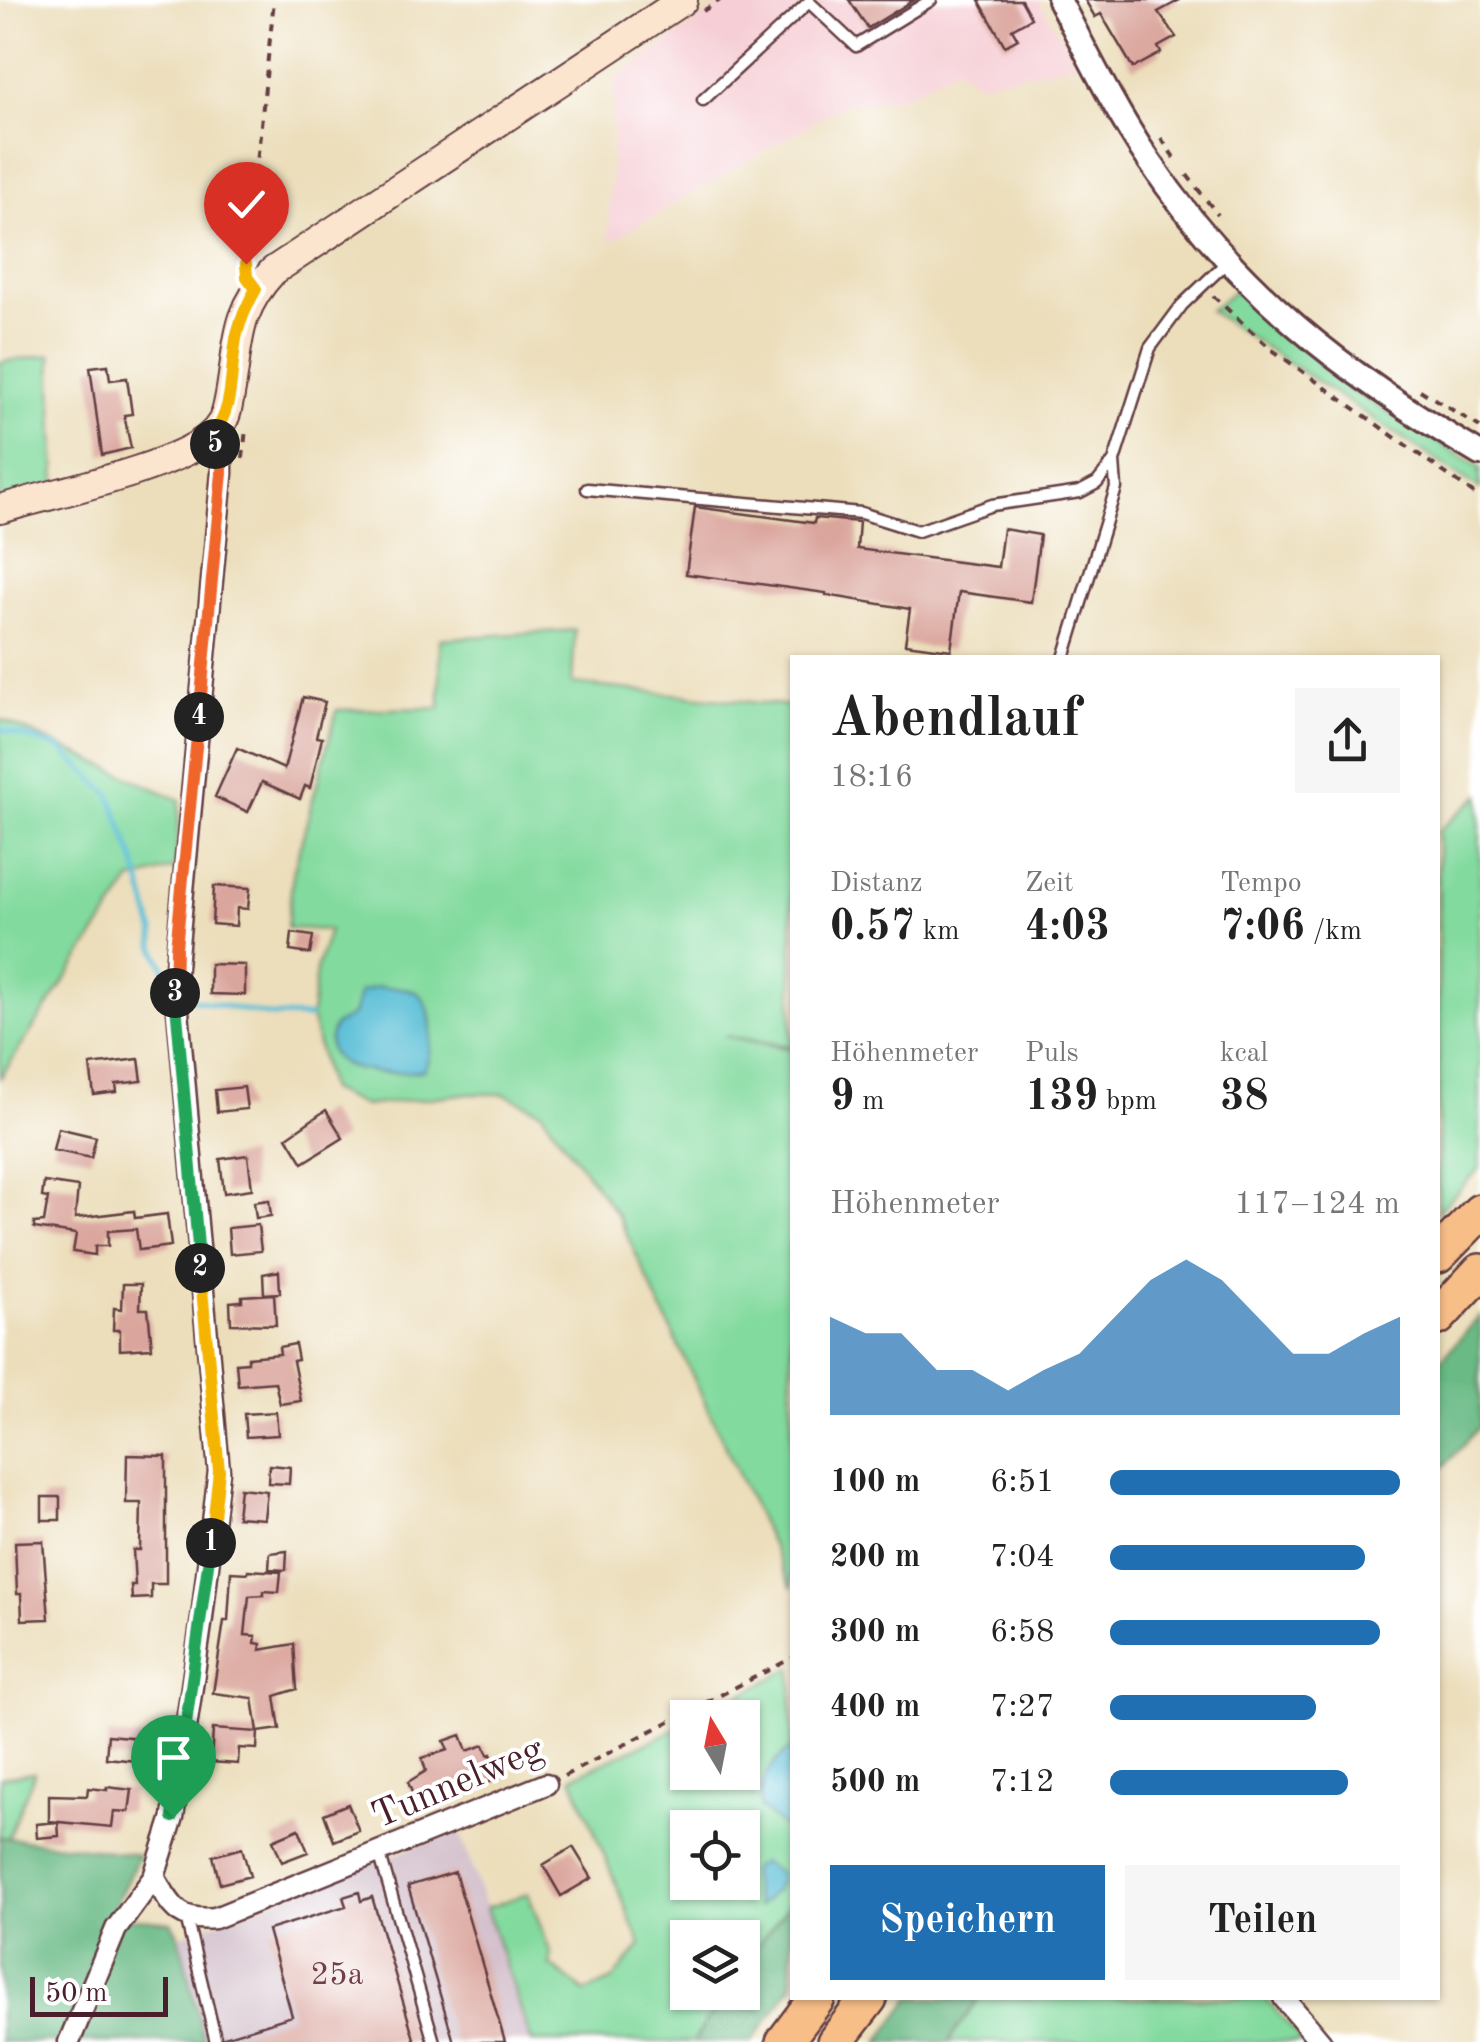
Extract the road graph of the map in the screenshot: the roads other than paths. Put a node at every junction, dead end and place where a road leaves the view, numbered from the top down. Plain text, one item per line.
1 (683, 0) edge
2 (931, 0) edge
3 (1058, 0) edge
4 (704, 100) dead end
5 (1227, 262) junction
6 (212, 436) junction
7 (1480, 454) edge
8 (1114, 462) junction
9 (587, 489) dead end
10 (0, 509) edge
11 (1065, 655) edge
12 (1480, 1212) edge
13 (1440, 1253) edge
14 (1480, 1272) edge
15 (1440, 1315) edge
16 (546, 1784) road end
17 (378, 1852) junction
18 (154, 1876) junction
19 (186, 1918) junction
20 (816, 2000) edge
21 (867, 2000) edge
22 (1286, 2000) edge
23 (69, 2042) edge
24 (216, 2042) edge
25 (434, 2042) edge
26 (784, 2042) edge
27 (835, 2042) edge
28 (1321, 2042) edge

1 - 6 main road
2 - 4 lane
3 - 5 street
5 - 7 street
5 - 8 lane
6 - 10 main road
6 - 18 street
8 - 9 lane
8 - 11 lane
12 - 13 highway
14 - 15 highway
16 - 17 street, Tunnelweg
17 - 19 street, Tunnelweg
17 - 25 lane
18 - 19 street
18 - 23 street
19 - 24 lane
20 - 26 highway
21 - 27 highway
22 - 28 street

